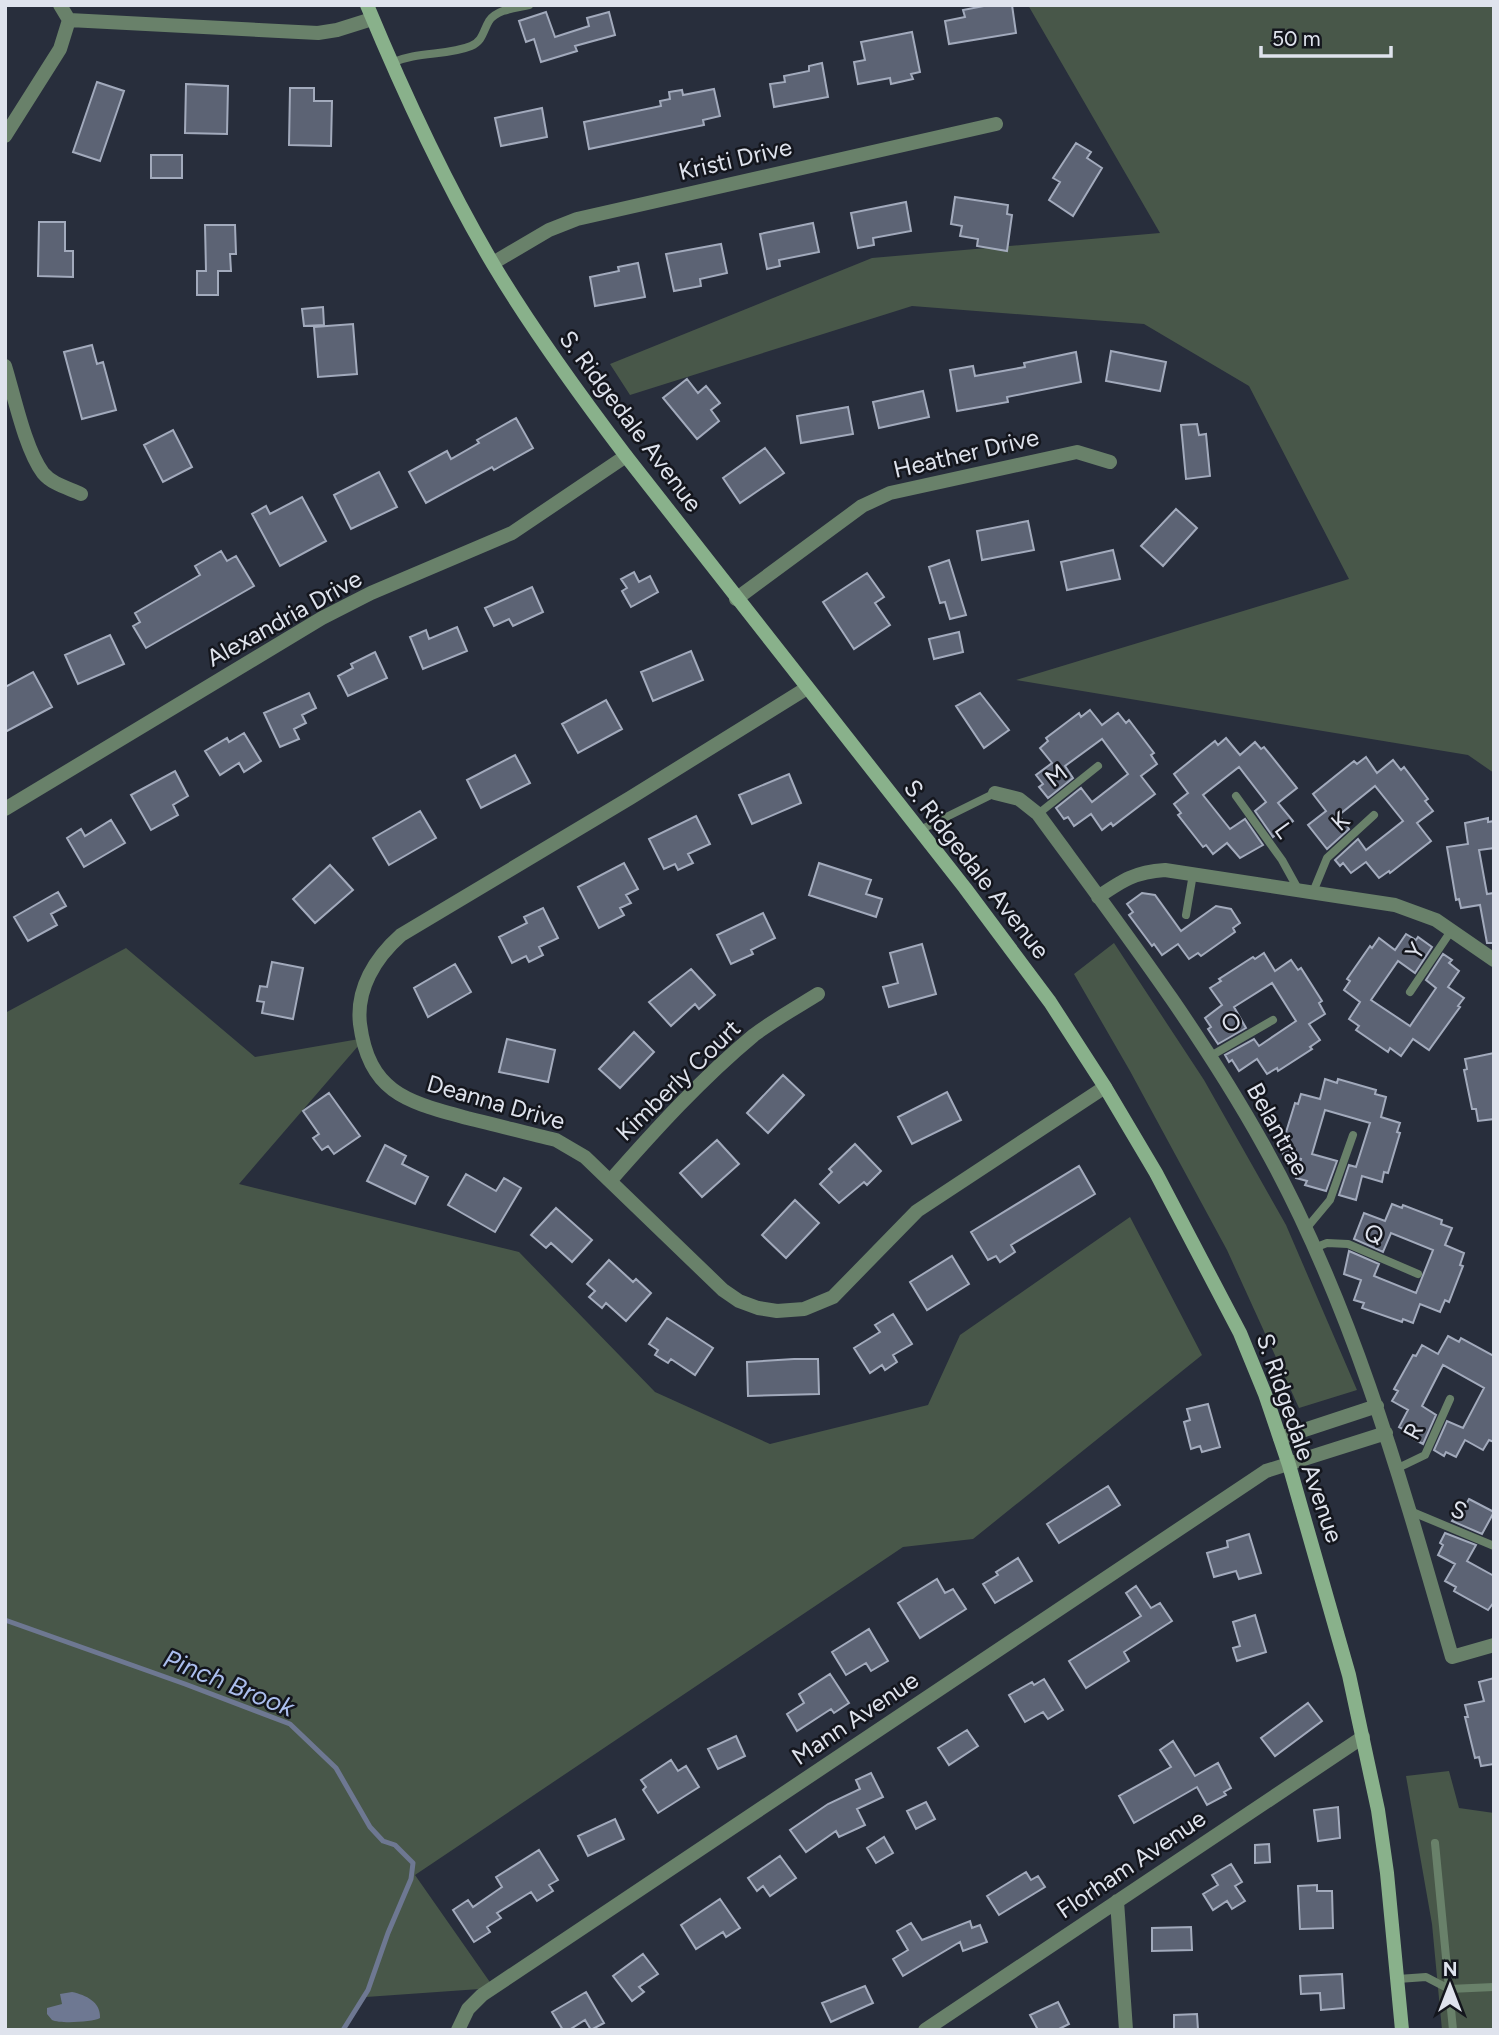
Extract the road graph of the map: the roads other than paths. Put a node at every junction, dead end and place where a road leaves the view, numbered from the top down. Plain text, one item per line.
1 (60, 5) edge
2 (529, 5) edge
3 (369, 12) edge
4 (69, 20) junction
5 (391, 63) junction
6 (996, 124) dead end
7 (5, 136) edge
8 (492, 263) junction
9 (5, 366) edge
10 (626, 456) junction
11 (1110, 462) dead end
12 (81, 494) dead end
13 (736, 599) junction
14 (807, 688) junction
15 (1098, 766) dead end
16 (995, 793) joint
17 (1236, 796) dead end
18 (5, 809) edge
19 (1038, 814) junction
20 (1374, 815) dead end
21 (920, 830) junction
22 (1193, 874) junction
23 (1306, 891) junction
24 (1098, 897) junction
25 (1186, 915) dead end
26 (1451, 931) junction
27 (1494, 960) edge
28 (1410, 992) dead end
29 (818, 994) dead end
30 (1273, 1020) dead end
31 (1209, 1057) junction
32 (1105, 1087) junction
33 (1353, 1135) dead end
34 (610, 1181) junction
35 (1306, 1230) junction
36 (1314, 1248) junction
37 (1418, 1274) dead end
38 (1450, 1399) dead end
39 (1377, 1406) junction
40 (1386, 1433) junction
41 (1280, 1438) junction
42 (1289, 1465) junction
43 (1398, 1468) junction
44 (1410, 1511) junction
45 (1494, 1545) edge
46 (1494, 1645) edge
47 (1363, 1737) junction
48 (1435, 1843) dead end
49 (1116, 1901) junction
50 (1398, 1979) junction
51 (1494, 1987) edge
52 (1449, 1989) junction
53 (458, 2028) edge
54 (925, 2030) edge
55 (1126, 2030) edge
56 (1402, 2030) edge
57 (1453, 2030) edge

1 - 4 street
2 - 5 lane
3 - 4 street
3 - 5 main road, S. Ridgedale Avenue
4 - 7 street
5 - 8 main road, S. Ridgedale Avenue
6 - 8 street, Kristi Drive
8 - 10 main road, S. Ridgedale Avenue
9 - 12 street
10 - 13 main road, S. Ridgedale Avenue
10 - 18 street, Alexandria Drive
11 - 13 street, Heather Drive
13 - 14 main road, S. Ridgedale Avenue
14 - 21 main road, S. Ridgedale Avenue
14 - 34 street, Deanna Drive
15 - 19 lane, M
16 - 19 street, Belantrae
16 - 21 lane
17 - 23 lane, L
19 - 24 street, Belantrae
20 - 23 lane, K
21 - 32 main road, S. Ridgedale Avenue
22 - 23 street
22 - 24 street
22 - 25 lane
23 - 26 street
24 - 31 street, Belantrae
26 - 27 street
26 - 28 lane, Y
29 - 34 street, Kimberly Court
30 - 31 lane, O
31 - 35 street, Belantrae
32 - 34 street, Deanna Drive
32 - 41 main road, S. Ridgedale Avenue
33 - 35 lane
35 - 36 street, Belantrae
36 - 37 lane, Q
36 - 39 street, Belantrae
38 - 43 lane, R
39 - 40 street, Belantrae
39 - 41 street
40 - 42 street
40 - 43 street, Belantrae
41 - 42 main road, S. Ridgedale Avenue
42 - 47 main road, S. Ridgedale Avenue
42 - 53 street, Mann Avenue
43 - 44 street, Belantrae
44 - 45 lane, S
44 - 46 street, Belantrae
47 - 49 street, Florham Avenue
47 - 50 main road, S. Ridgedale Avenue
48 - 52 lane
49 - 54 street, Florham Avenue
49 - 55 street
50 - 52 lane
50 - 56 main road, S. Ridgedale Avenue
51 - 52 lane
52 - 57 lane

